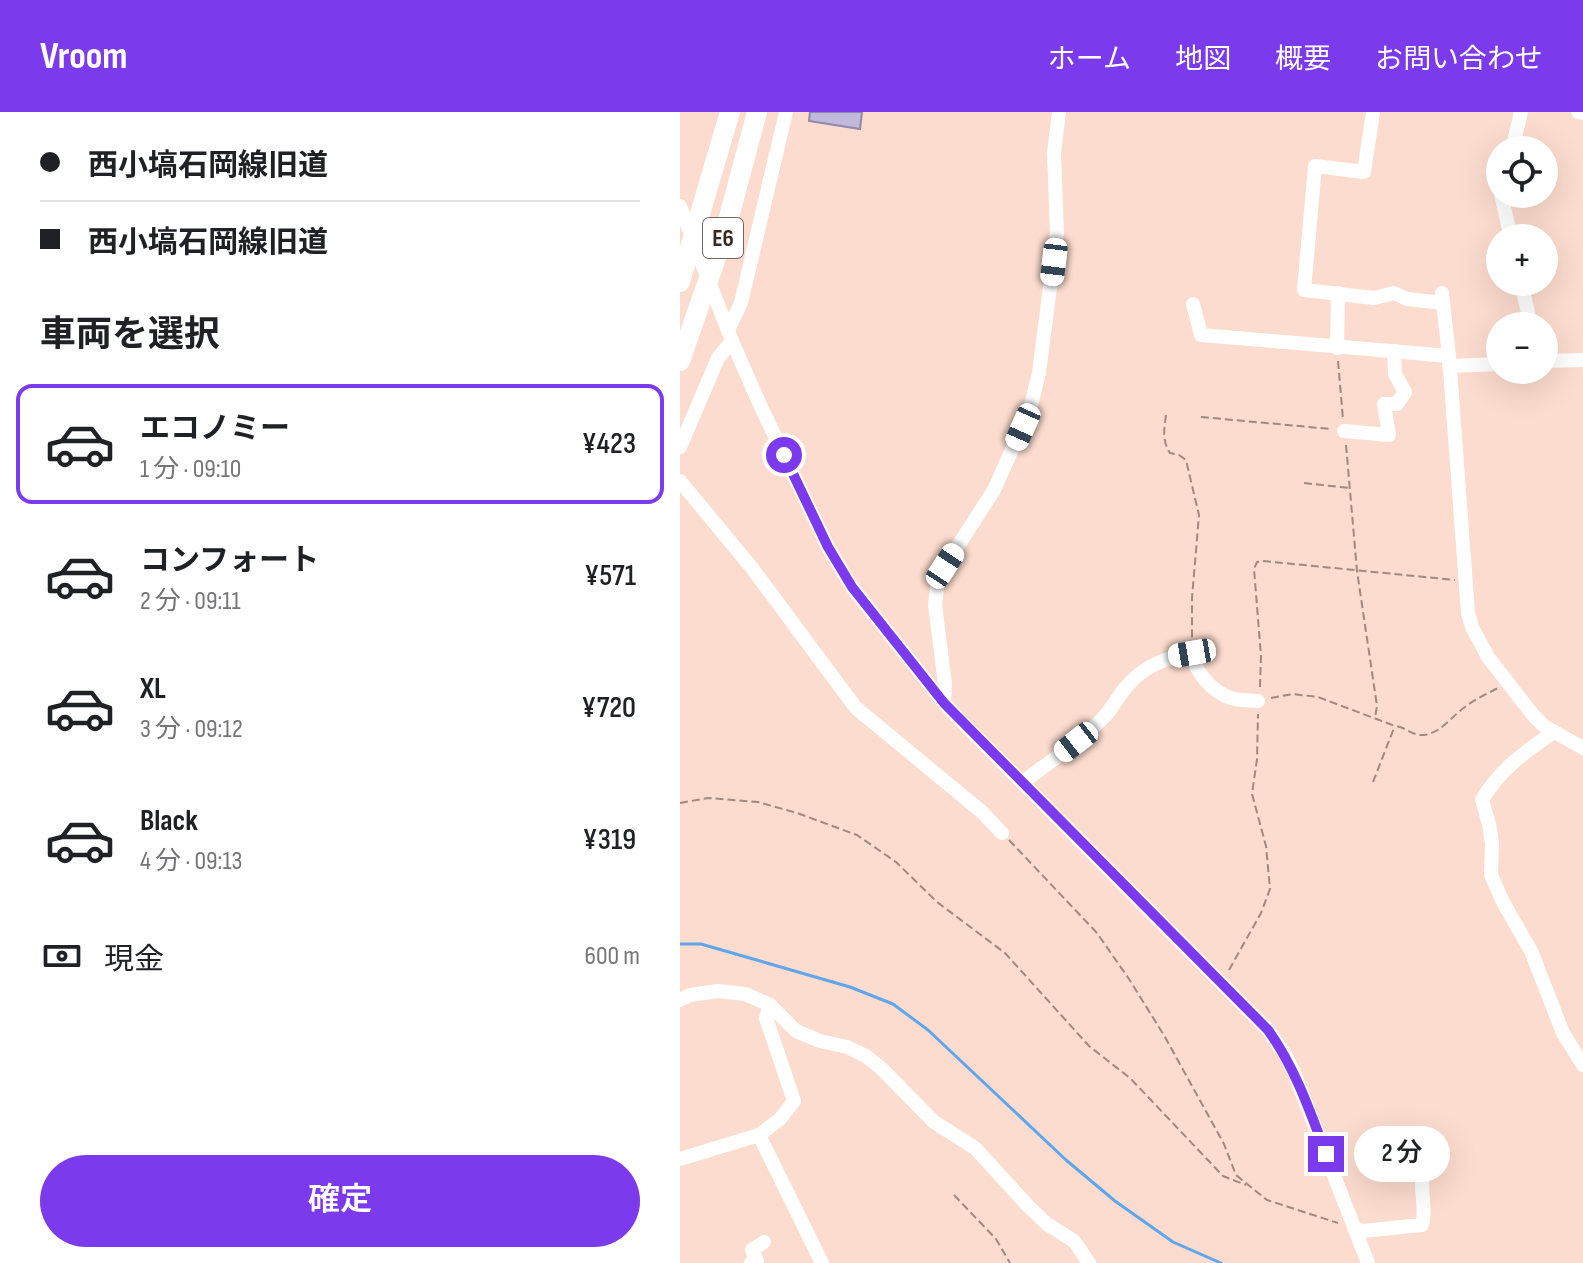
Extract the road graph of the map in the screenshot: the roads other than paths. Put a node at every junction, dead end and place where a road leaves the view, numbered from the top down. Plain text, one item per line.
1 (730, 112) edge
2 (757, 112) edge
3 (786, 112) edge
4 (1059, 112) edge
5 (1373, 112) edge
6 (1521, 112) edge
7 (1515, 136) edge
8 (681, 208) edge
9 (680, 282) edge
10 (1338, 293) junction
11 (1193, 304) dead end
12 (730, 336) junction
13 (1337, 348) junction
14 (1394, 351) junction
15 (1583, 360) edge
16 (680, 361) edge
17 (1449, 361) junction
18 (1558, 361) edge
19 (1486, 363) edge
20 (1344, 431) road end
21 (680, 447) edge
22 (680, 481) edge
23 (1258, 701) road end
24 (944, 703) junction
25 (1554, 732) junction
26 (1583, 748) edge
27 (1023, 782) junction
28 (1002, 833) road end
29 (680, 1000) edge
30 (770, 1005) junction
31 (1583, 1065) edge
32 (759, 1135) junction
33 (680, 1159) edge
34 (1427, 1168) dead end
35 (1354, 1228) junction
36 (764, 1242) dead end
37 (1085, 1261) edge
38 (751, 1263) edge
39 (822, 1263) edge
40 (1368, 1263) edge

1 - 9 highway, E6
2 - 16 highway, E6
3 - 12 street
4 - 24 street
5 - 10 street
6 - 7 street
8 - 12 street
10 - 13 street
10 - 17 street
11 - 13 street
12 - 21 street
12 - 24 street
13 - 14 street
14 - 17 street
14 - 20 street
15 - 18 street
17 - 19 street
17 - 25 street
22 - 28 street
23 - 27 street
24 - 27 street
25 - 26 street
25 - 31 street
27 - 35 street
29 - 30 street
30 - 32 street
30 - 37 street
32 - 33 street
32 - 39 street
34 - 35 street
35 - 40 street
36 - 38 street

